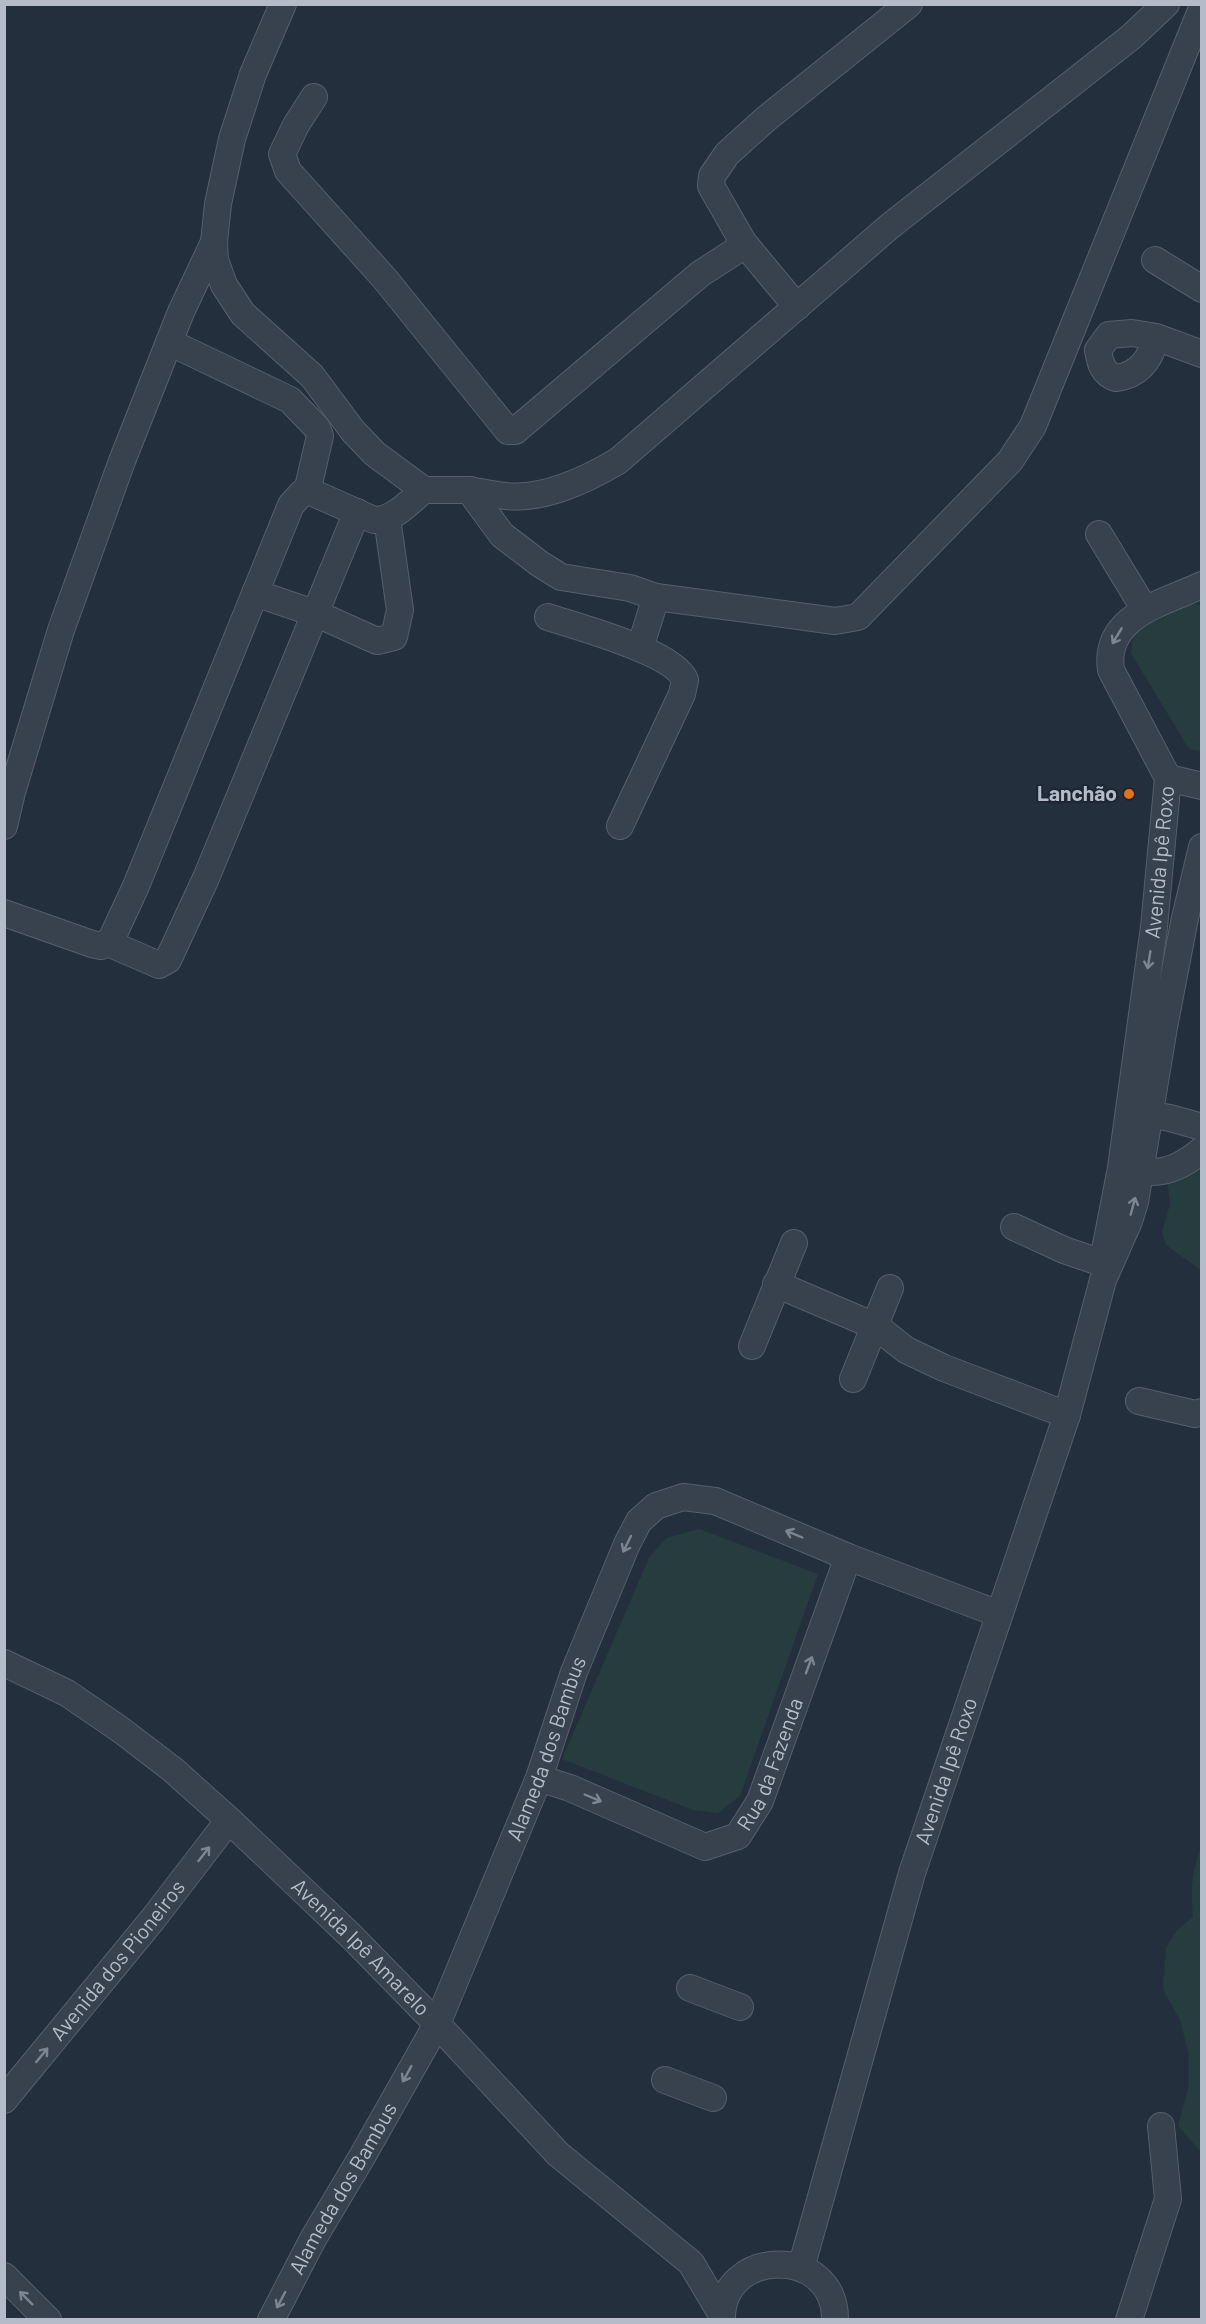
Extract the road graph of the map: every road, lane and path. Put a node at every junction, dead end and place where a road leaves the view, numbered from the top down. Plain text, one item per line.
1 (283, 4) edge
2 (909, 4) edge
3 (1166, 4) edge
4 (1202, 8) edge
5 (314, 97) dead end
6 (214, 242) junction
7 (743, 242) junction
8 (1155, 260) dead end
9 (1202, 289) edge
10 (797, 307) junction
11 (1156, 337) dead end
12 (169, 342) junction
13 (1202, 354) edge
14 (424, 490) junction
15 (469, 490) junction
16 (307, 492) junction
17 (357, 512) junction
18 (387, 518) junction
19 (1099, 534) dead end
20 (1202, 585) edge
21 (255, 593) junction
22 (656, 597) junction
23 (1145, 610) junction
24 (316, 614) junction
25 (548, 617) dead end
26 (640, 648) junction
27 (1168, 778) junction
28 (1202, 786) edge
29 (4, 826) edge
30 (620, 826) dead end
31 (1202, 847) edge
32 (4, 913) edge
33 (108, 943) junction
34 (1139, 1113) junction
35 (1202, 1127) edge
36 (1202, 1150) edge
37 (1131, 1170) junction
38 (1014, 1227) dead end
39 (794, 1243) dead end
40 (1103, 1271) junction
41 (776, 1284) junction
42 (890, 1288) dead end
43 (874, 1326) junction
44 (752, 1346) dead end
45 (853, 1379) dead end
46 (1139, 1401) dead end
47 (1202, 1412) edge
48 (1066, 1415) junction
49 (848, 1557) junction
50 (999, 1614) junction
51 (4, 1663) edge
52 (539, 1778) junction
53 (230, 1820) junction
54 (690, 1988) dead end
55 (740, 2007) dead end
56 (436, 2024) junction
57 (665, 2080) dead end
58 (713, 2098) dead end
59 (4, 2100) edge
60 (1161, 2126) dead end
61 (691, 2263) junction
62 (801, 2268) junction
63 (4, 2276) edge
64 (742, 2277) junction
65 (722, 2317) edge
66 (48, 2319) edge
67 (271, 2319) edge
68 (835, 2319) edge
69 (1129, 2319) edge

1 - 6 street
2 - 7 street
3 - 10 street
4 - 22 street
5 - 7 street
6 - 12 street
6 - 14 street
7 - 10 street
8 - 9 street
10 - 15 street
11 - 13 street
12 - 16 street
12 - 29 street
14 - 15 street
14 - 18 street
15 - 22 street
16 - 17 street
16 - 21 street
17 - 18 street
17 - 24 street
18 - 24 street
19 - 23 street
20 - 23 street, Avenida Ipê Roxo
21 - 24 street
21 - 33 street
22 - 26 street
23 -> 27 street, Avenida Ipê Roxo
24 - 33 street
25 - 26 street
26 - 30 street
27 - 28 street
27 -> 34 street, Avenida Ipê Roxo
31 - 34 street, Avenida Ipê Roxo
32 - 33 street
34 - 35 street
34 - 37 street, Avenida Ipê Roxo
36 - 37 street
37 - 40 street, Avenida Ipê Roxo
38 - 40 street
39 - 41 street
40 - 48 street, Avenida Ipê Roxo
41 - 43 street
41 - 44 street
42 - 43 street
43 - 45 street
43 - 48 street
46 - 47 street
48 - 50 street, Avenida Ipê Roxo
49 - 50 street, Alameda dos Bambus
49 -> 52 street, Alameda dos Bambus
52 -> 49 street, Rua da Fazenda
50 - 62 street, Avenida Ipê Roxo
51 - 53 street, Avenida Ipê Amarelo
52 - 56 street, Alameda dos Bambus
53 - 56 street, Avenida Ipê Amarelo
59 -> 53 street, Avenida dos Pioneiros
54 - 55 street
56 - 61 street, Avenida Ipê Amarelo
56 -> 67 street, Alameda dos Bambus
57 - 58 street
60 - 69 street
61 - 64 street, Avenida Ipê Amarelo
61 - 65 street, Avenida Ipê Amarelo
62 - 64 street
62 - 68 street
66 -> 63 street
64 - 65 street

